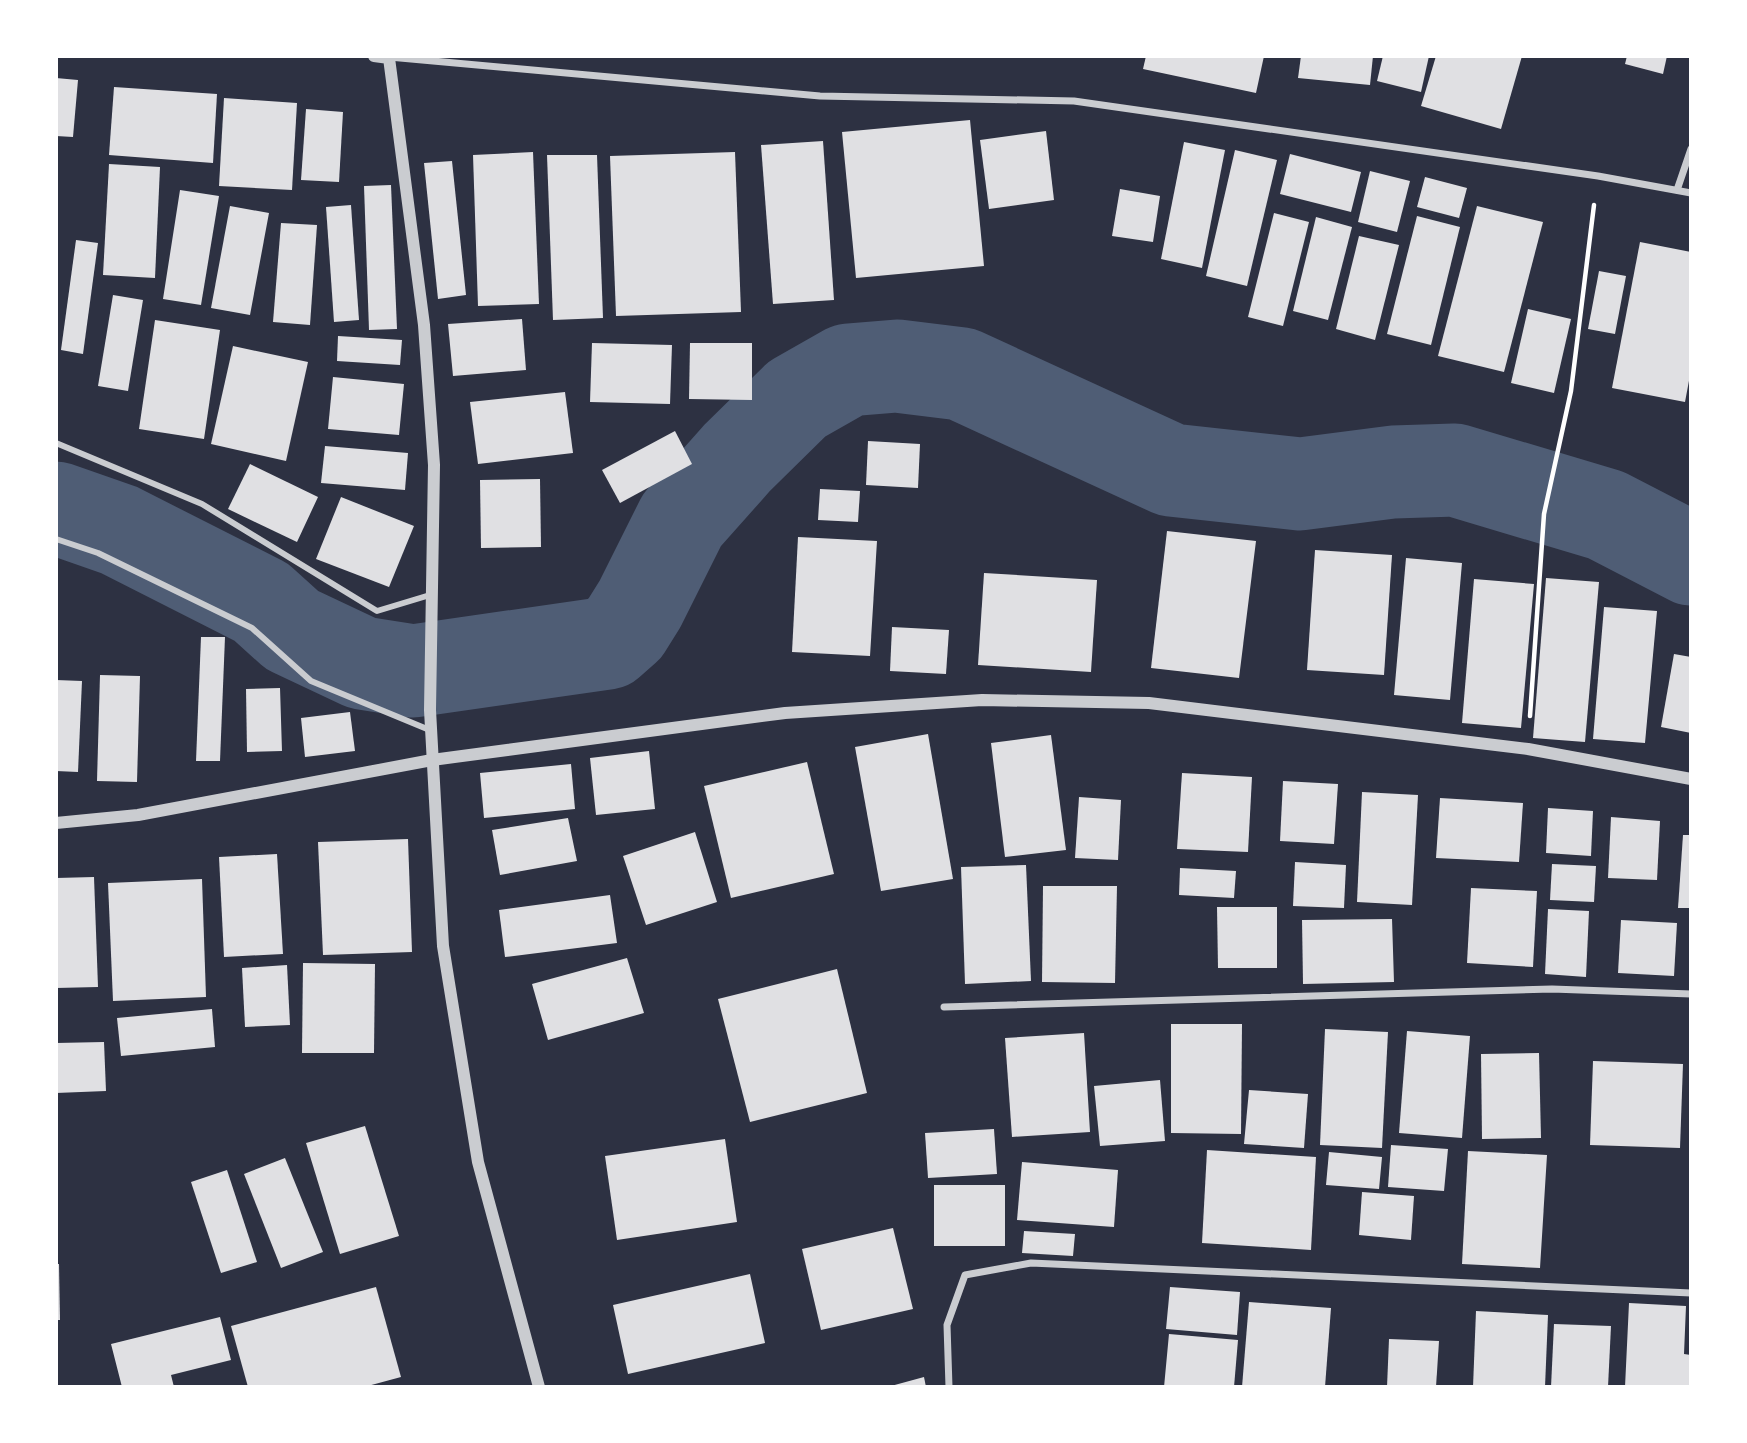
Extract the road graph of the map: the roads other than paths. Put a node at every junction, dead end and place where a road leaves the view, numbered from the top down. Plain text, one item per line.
1 (374, 56) edge
2 (389, 57) edge
3 (1691, 149) edge
4 (1677, 190) junction
5 (1691, 193) edge
6 (56, 443) edge
7 (56, 539) edge
8 (430, 595) junction
9 (433, 731) junction
10 (432, 760) junction
11 (1691, 779) edge
12 (56, 823) edge
13 (1691, 994) edge
14 (944, 1007) dead end
15 (1691, 1293) edge
16 (539, 1387) edge
17 (949, 1387) edge

1 - 2 street
2 - 4 street
2 - 8 street
3 - 4 street
4 - 5 street
6 - 8 street
7 - 9 street
8 - 9 street
9 - 10 street
10 - 11 street
10 - 12 street
10 - 16 street
13 - 14 street
15 - 17 street

